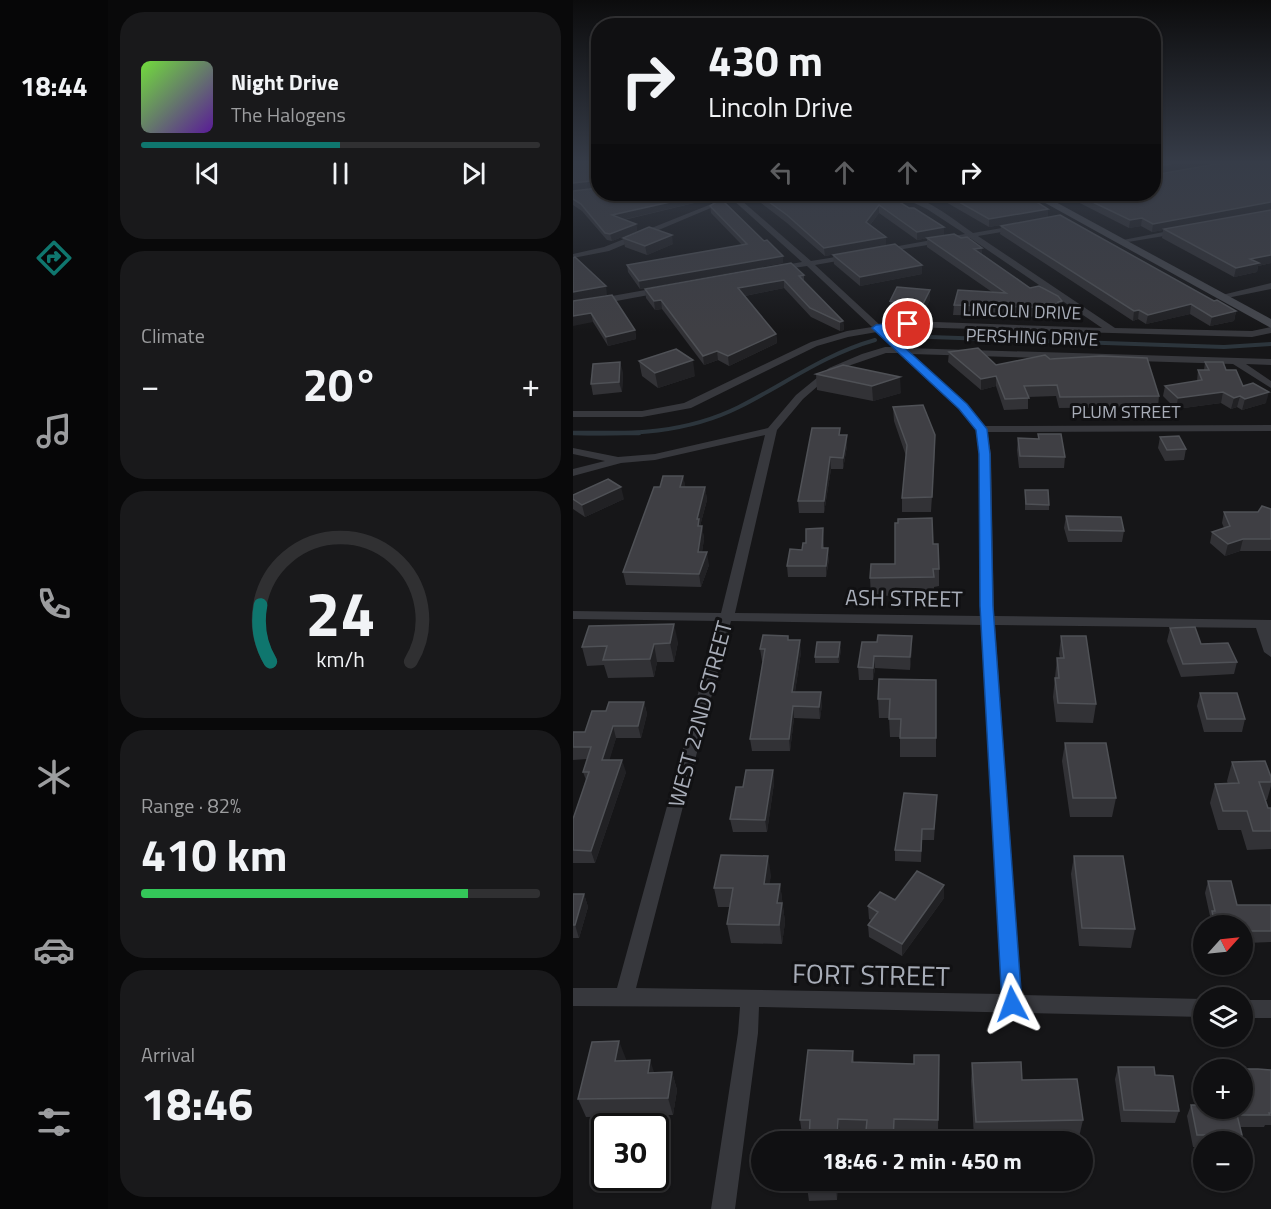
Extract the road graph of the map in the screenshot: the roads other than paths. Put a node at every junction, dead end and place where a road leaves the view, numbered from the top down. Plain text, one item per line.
1 (678, 218) edge
2 (761, 218) edge
3 (947, 218) edge
4 (1065, 218) edge
5 (1080, 218) edge
6 (1057, 220) edge
7 (1026, 225) edge
8 (1191, 228) edge
9 (972, 235) junction
10 (1122, 241) junction
11 (573, 242) edge
12 (871, 253) edge
13 (577, 255) edge
14 (860, 255) edge
15 (809, 264) junction
16 (767, 271) edge
17 (1271, 285) edge
18 (666, 290) edge
19 (1222, 296) junction
20 (573, 306) edge
21 (1271, 324) edge
22 (876, 328) junction
23 (1271, 330) edge
24 (1113, 331) junction
25 (902, 351) junction
26 (1234, 361) junction
27 (1271, 362) edge
28 (1271, 385) edge
29 (573, 414) edge
30 (1271, 428) edge
31 (981, 429) junction
32 (772, 430) junction
33 (573, 451) edge
34 (618, 460) junction
35 (573, 473) edge
36 (573, 615) edge
37 (727, 616) junction
38 (988, 620) junction
39 (1266, 624) edge
40 (1271, 652) edge
41 (573, 997) edge
42 (624, 998) junction
43 (750, 998) junction
44 (1012, 1004) junction
45 (1193, 1008) edge
46 (1253, 1009) edge
47 (1271, 1009) edge
48 (723, 1209) edge

1 - 13 street
2 - 15 street
3 - 9 street
4 - 6 street
5 - 10 main road
7 - 9 street
8 - 10 street
9 - 12 street
9 - 24 street
10 - 19 main road
11 - 13 street
14 - 15 street
15 - 16 street
15 - 22 street
17 - 19 street
18 - 20 street
19 - 21 main road
22 - 24 street, LINCOLN DRIVE
22 - 25 street
22 - 29 street, LINCOLN DRIVE
23 - 24 street, LINCOLN DRIVE
25 - 26 street, PERSHING DRIVE
25 - 31 street
25 - 32 street, PERSHING DRIVE
26 - 27 street, PERSHING DRIVE
26 - 28 street
30 - 31 street, PLUM STREET
31 - 38 street
32 - 34 street
32 - 37 street, WEST 22ND STREET
33 - 34 street
34 - 35 street
36 - 37 street, ASH STREET
37 - 38 street, ASH STREET
37 - 42 street, WEST 22ND STREET
38 - 39 street, ASH STREET
38 - 44 street
39 - 40 street
41 - 42 street, FORT STREET
42 - 43 street, FORT STREET
43 - 44 street, FORT STREET
43 - 48 street
44 - 45 street, FORT STREET
46 - 47 street

